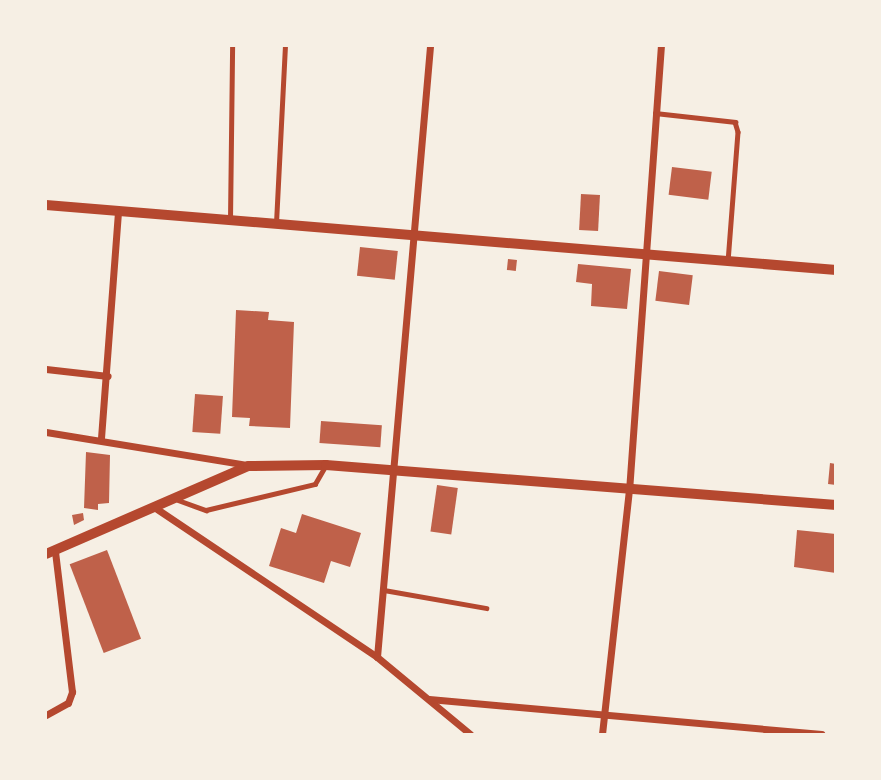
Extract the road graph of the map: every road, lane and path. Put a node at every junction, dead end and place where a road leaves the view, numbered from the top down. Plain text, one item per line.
1 (232, 46) edge
2 (285, 46) edge
3 (430, 46) edge
4 (661, 46) edge
5 (655, 113) junction
6 (46, 205) edge
7 (118, 214) junction
8 (230, 223) junction
9 (275, 227) junction
10 (413, 239) junction
11 (643, 256) junction
12 (728, 262) junction
13 (835, 270) edge
14 (46, 369) edge
15 (108, 376) junction
16 (46, 432) edge
17 (101, 438) junction
18 (326, 465) junction
19 (248, 466) junction
20 (396, 472) junction
21 (629, 491) junction
22 (177, 500) junction
23 (835, 505) edge
24 (157, 509) junction
25 (50, 552) edge
26 (384, 590) junction
27 (486, 608) dead end
28 (377, 657) junction
29 (429, 699) junction
30 (46, 715) edge
31 (604, 716) junction
32 (470, 734) edge
33 (602, 734) edge
34 (821, 734) edge

1 - 8 lane
2 - 9 lane
3 - 10 street
4 - 5 street
5 - 11 street
5 - 12 lane
6 - 7 street
7 - 8 street
7 - 15 street
8 - 9 street
9 - 10 street
10 - 11 street
10 - 20 street
11 - 12 street
11 - 21 street
12 - 13 street
14 - 15 street
15 - 17 street
16 - 17 street
17 - 19 street
18 - 19 street
18 - 20 street
18 - 22 lane
19 - 22 street
20 - 21 street
20 - 26 street
21 - 23 street
21 - 31 street
22 - 24 street
24 - 25 street
24 - 28 street
25 - 30 street
26 - 27 lane
26 - 28 street
28 - 29 street
29 - 31 street
29 - 32 street
31 - 33 street
31 - 34 street

